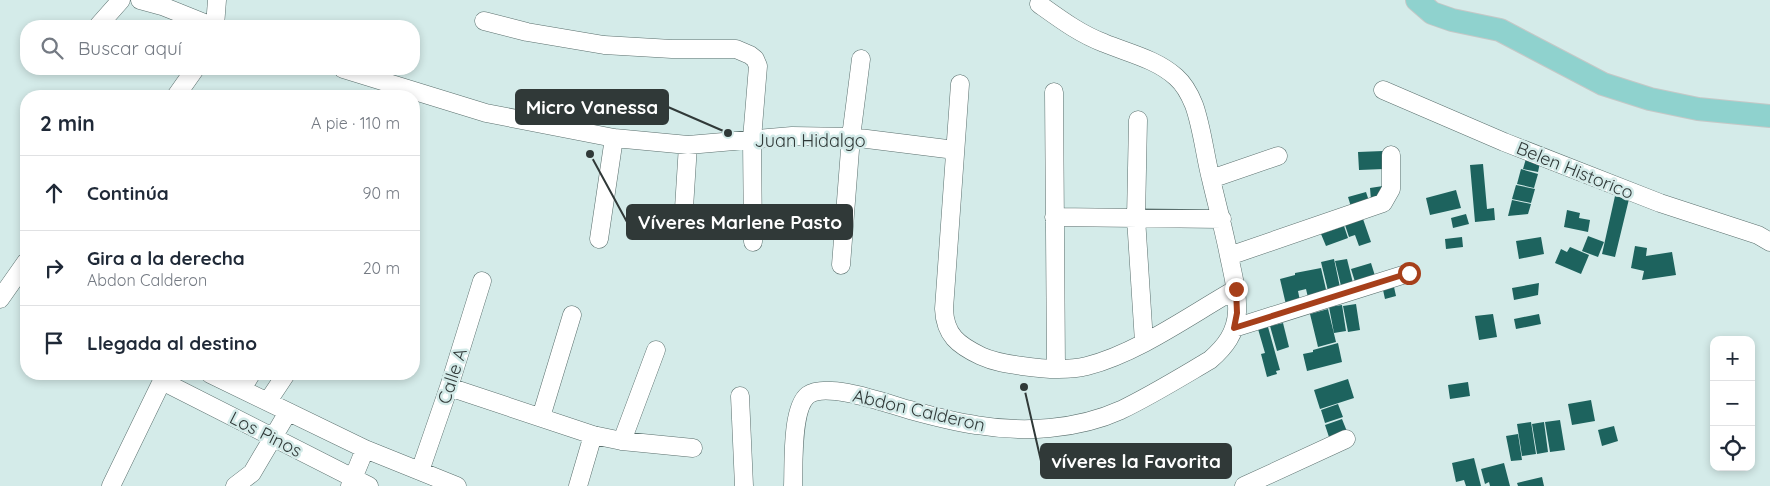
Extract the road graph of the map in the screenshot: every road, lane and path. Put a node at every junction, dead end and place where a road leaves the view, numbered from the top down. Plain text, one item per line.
1 (122, 0) edge
2 (140, 0) edge
3 (217, 0) edge
4 (1417, 0) edge
5 (1039, 4) dead end
6 (104, 20) edge
7 (198, 20) edge
8 (215, 20) edge
9 (484, 21) dead end
10 (861, 59) dead end
11 (192, 75) edge
12 (362, 75) edge
13 (960, 84) dead end
14 (184, 90) edge
15 (411, 90) edge
16 (1382, 90) dead end
17 (1054, 92) dead end
18 (420, 93) edge
19 (1770, 116) edge
20 (1138, 120) dead end
21 (851, 137) junction
22 (614, 138) junction
23 (752, 139) junction
24 (688, 144) junction
25 (955, 150) junction
26 (1392, 155) dead end
27 (1278, 156) dead end
28 (1211, 179) junction
29 (1054, 217) junction
30 (1136, 218) junction
31 (1222, 219) junction
32 (683, 224) dead end
33 (599, 239) dead end
34 (752, 242) dead end
35 (1770, 242) edge
36 (1229, 256) junction
37 (841, 265) dead end
38 (17, 270) edge
39 (1409, 273) dead end
40 (482, 280) dead end
41 (1236, 289) junction
42 (0, 299) edge
43 (572, 315) dead end
44 (1234, 328) junction
45 (1144, 342) junction
46 (656, 350) dead end
47 (1056, 369) junction
48 (223, 380) edge
49 (247, 380) edge
50 (282, 380) edge
51 (449, 387) junction
52 (242, 389) junction
53 (740, 396) dead end
54 (268, 401) junction
55 (288, 412) junction
56 (541, 418) junction
57 (594, 435) junction
58 (273, 437) junction
59 (1346, 439) dead end
60 (622, 441) junction
61 (693, 448) dead end
62 (366, 449) junction
63 (420, 471) junction
64 (251, 479) edge
65 (351, 482) edge
66 (110, 486) edge
67 (235, 486) edge
68 (369, 486) edge
69 (457, 486) edge
70 (578, 486) edge
71 (744, 486) edge
72 (793, 486) edge
73 (1244, 486) edge

1 - 6 street
2 - 7 street
3 - 8 street
4 - 19 main road
5 - 28 street, Abdon Calderon
9 - 23 street
10 - 21 street
11 - 14 street
12 - 15 street, Juan Hidalgo
13 - 25 street
16 - 35 street, Belen Historico
17 - 29 street
18 - 22 street, Juan Hidalgo
20 - 30 street
21 - 23 street, Juan Hidalgo
21 - 25 street, Juan Hidalgo
21 - 37 street
22 - 24 street, Juan Hidalgo
22 - 33 street
23 - 24 street, Juan Hidalgo
23 - 34 street
24 - 32 street
25 - 47 street
26 - 36 street
27 - 28 street
28 - 31 street, Abdon Calderon
29 - 30 street
29 - 47 street
30 - 31 street
30 - 45 street
31 - 36 street, Abdon Calderon
36 - 41 street, Abdon Calderon
38 - 42 street
39 - 44 street
40 - 51 street, Calle A
41 - 44 street, Abdon Calderon
41 - 45 street
43 - 56 street
44 - 72 street, Abdon Calderon
45 - 47 street
46 - 60 street
48 - 52 street
49 - 52 street
50 - 54 street
51 - 56 street
51 - 63 street, Calle A
52 - 54 street
53 - 71 street
54 - 55 street
55 - 58 street
55 - 62 street
56 - 57 street
57 - 60 street
57 - 70 street
58 - 64 street
58 - 65 street, Los Pinos
58 - 66 street, Los Pinos
59 - 73 street
60 - 61 street
62 - 63 street
62 - 65 street
63 - 69 street
64 - 67 street
65 - 68 street, Los Pinos

